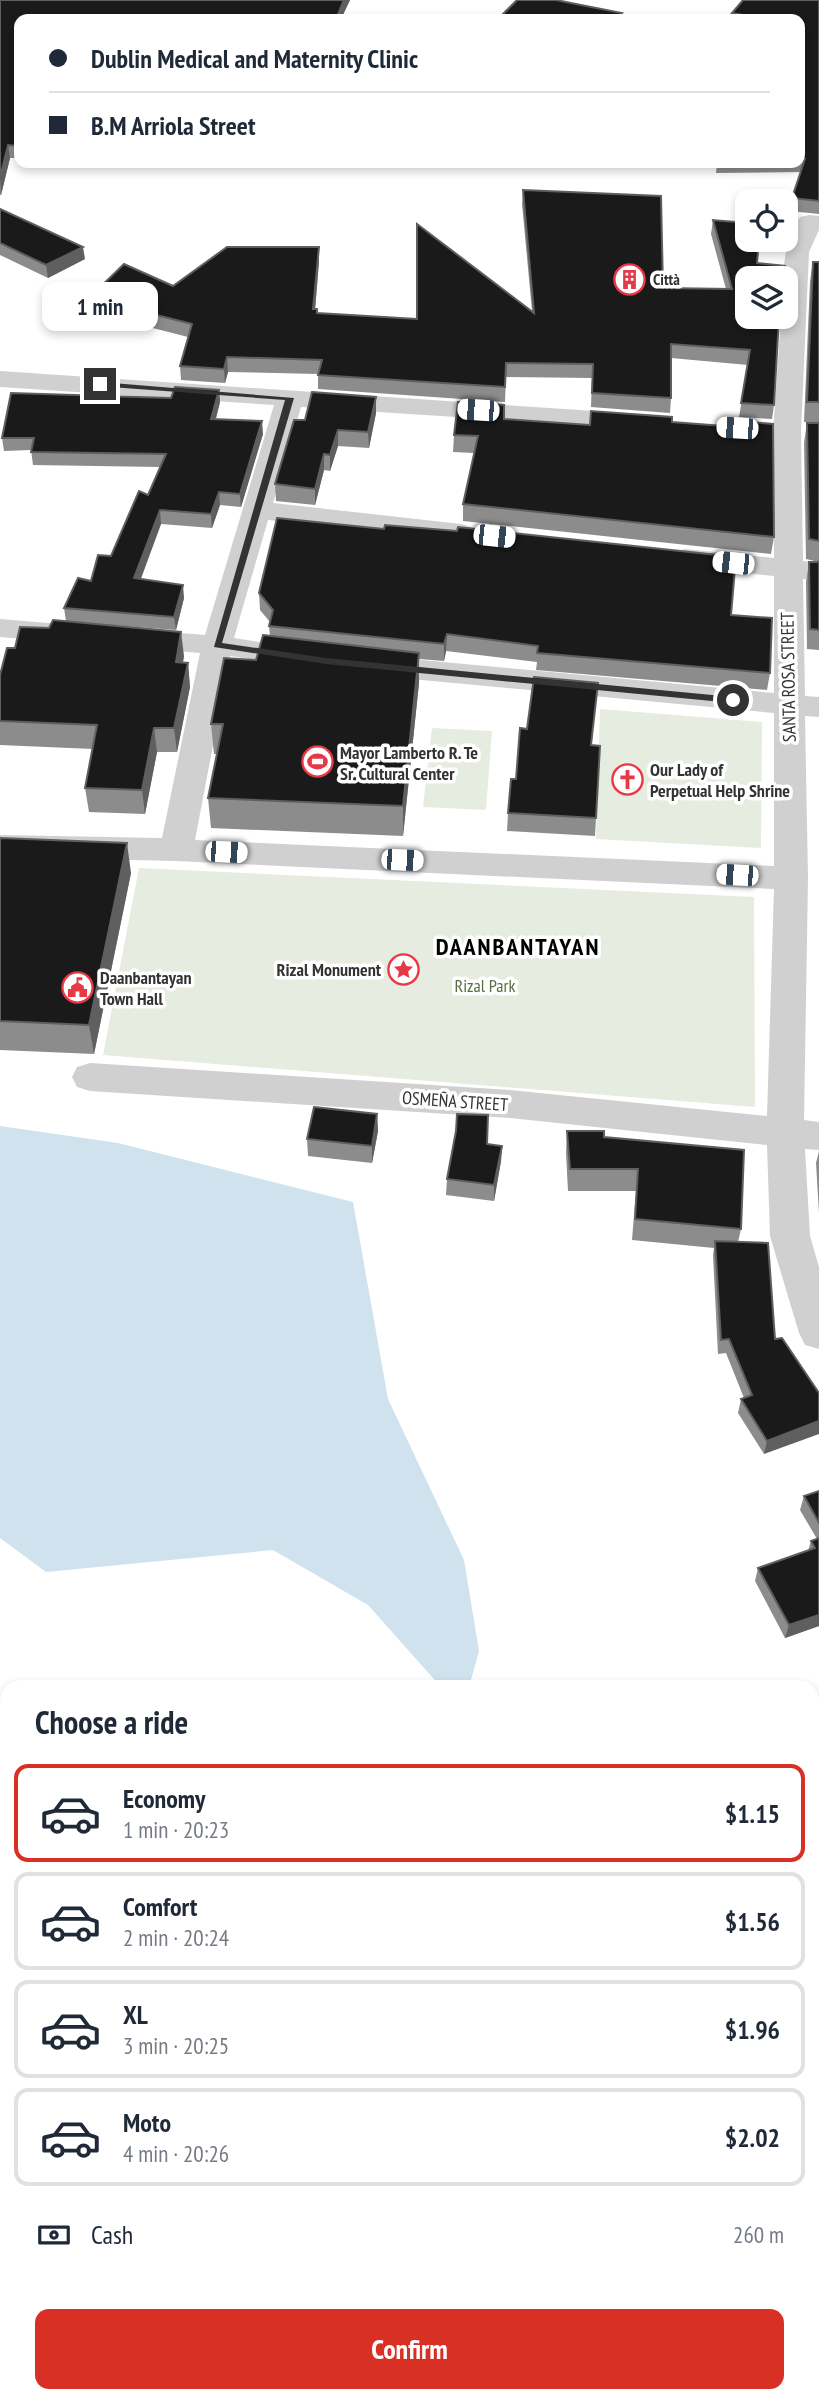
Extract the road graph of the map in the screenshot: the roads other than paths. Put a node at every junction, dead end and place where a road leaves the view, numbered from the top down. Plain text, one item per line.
1 (814, 223) edge
2 (0, 379) edge
3 (290, 398) junction
4 (667, 423) edge
5 (255, 510) junction
6 (486, 536) edge
7 (664, 555) edge
8 (786, 569) junction
9 (819, 572) edge
10 (0, 628) edge
11 (217, 645) junction
12 (804, 706) edge
13 (0, 846) edge
14 (176, 850) junction
15 (790, 878) junction
16 (90, 1077) dead end
17 (802, 1134) edge
18 (819, 1333) edge

1 - 8 street, SANTA ROSA STREET
2 - 3 street
3 - 4 street
3 - 5 street
5 - 6 street
5 - 11 street
7 - 8 street
8 - 9 street
8 - 12 street, SANTA ROSA STREET
10 - 11 street
11 - 12 street
11 - 14 street
12 - 15 street, SANTA ROSA STREET
13 - 14 street
14 - 15 street
15 - 17 street, SANTA ROSA STREET
16 - 17 street, OSMEÑA STREET
17 - 18 street, SANTA ROSA STREET

